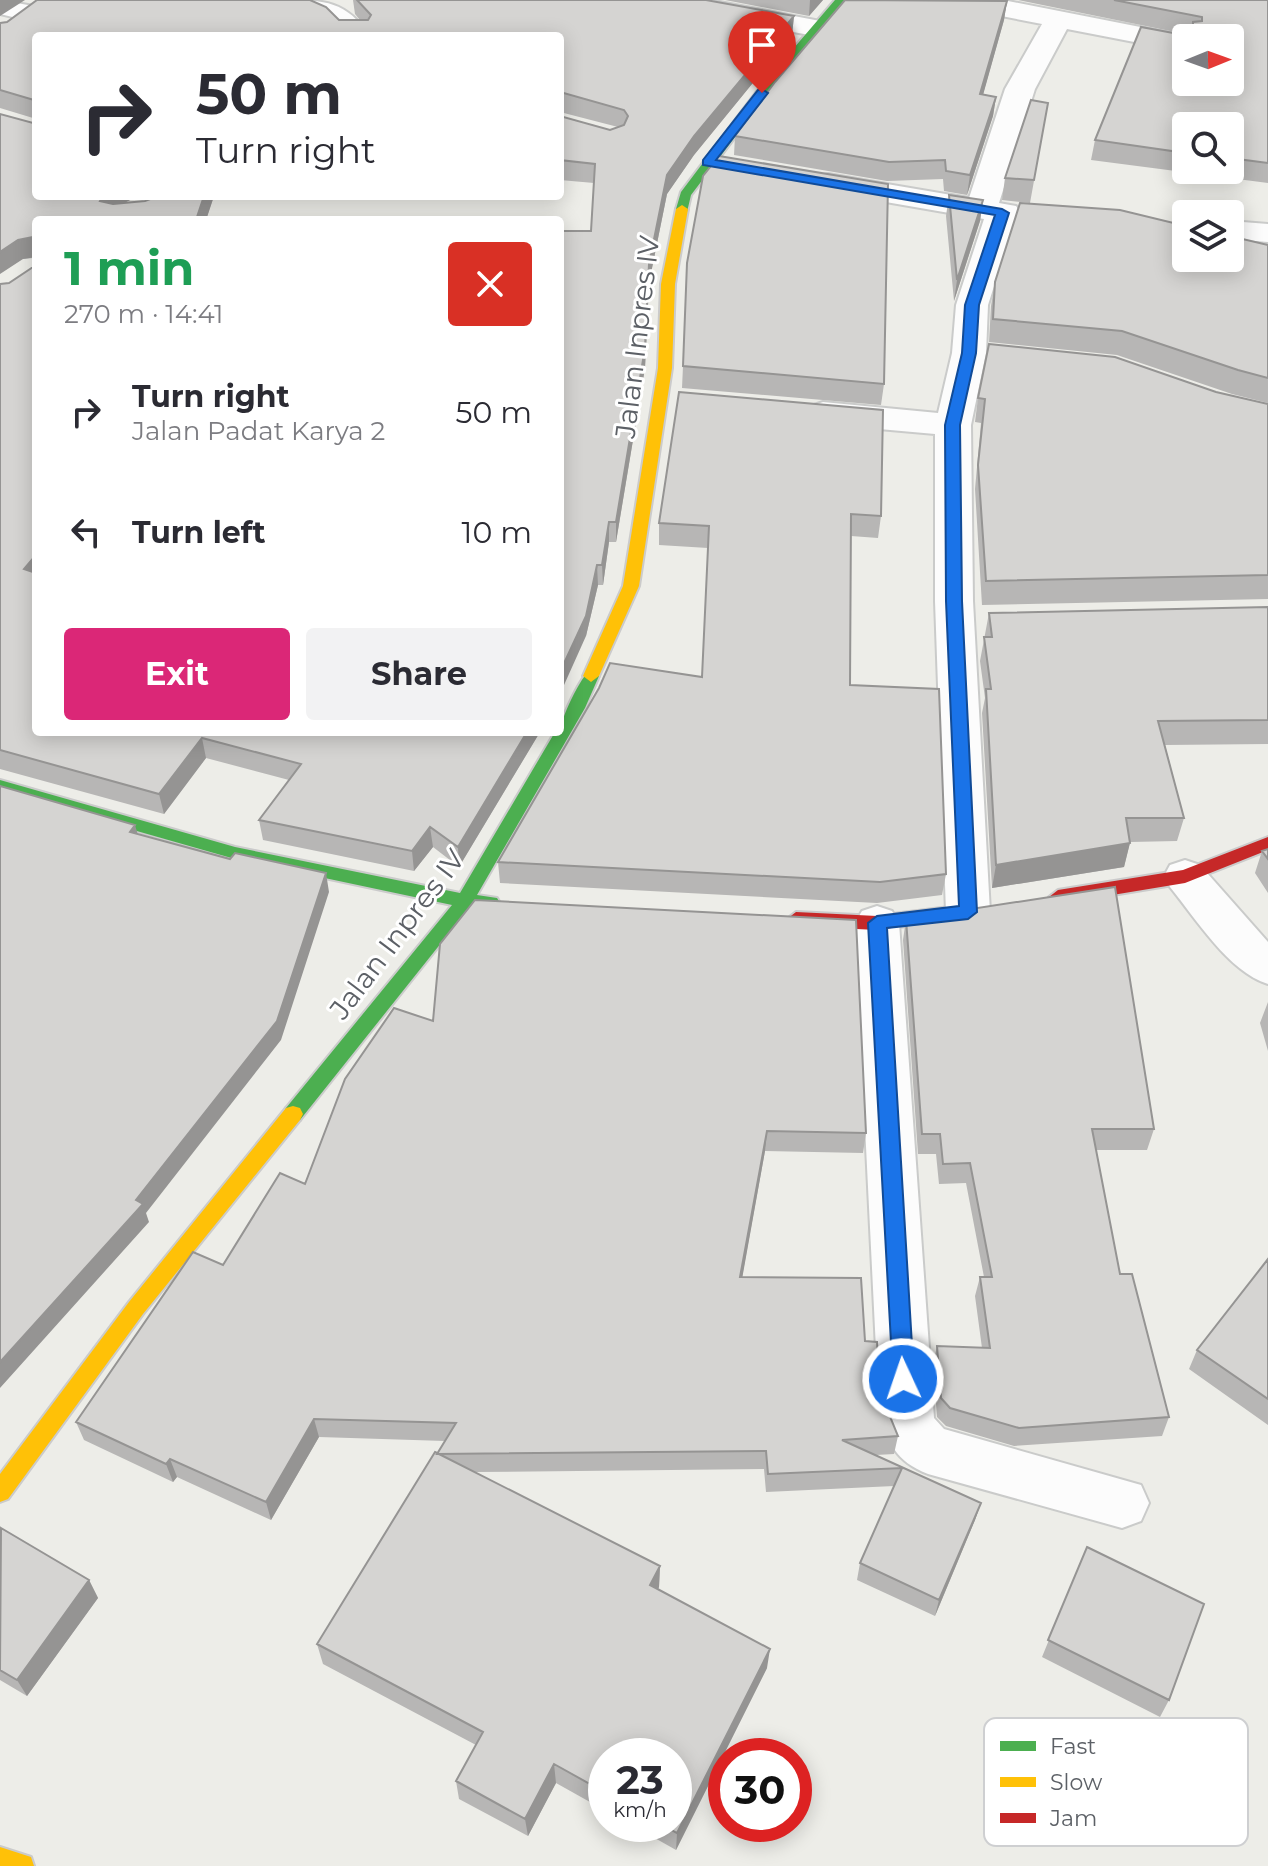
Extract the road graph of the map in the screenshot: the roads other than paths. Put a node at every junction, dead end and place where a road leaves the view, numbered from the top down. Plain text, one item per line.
1 (299, 0) edge
2 (664, 0) edge
3 (841, 0) edge
4 (960, 0) edge
5 (39, 6) edge
6 (1, 19) edge
7 (1059, 19) junction
8 (815, 28) junction
9 (348, 32) edge
10 (1172, 41) edge
11 (707, 163) junction
12 (738, 168) edge
13 (798, 178) edge
14 (1005, 212) junction
15 (1244, 231) edge
16 (1268, 233) edge
17 (798, 411) edge
18 (953, 425) junction
19 (564, 730) edge
20 (561, 736) edge
21 (0, 786) edge
22 (1268, 843) edge
23 (1185, 876) junction
24 (1046, 899) edge
25 (465, 901) junction
26 (510, 904) edge
27 (976, 910) joint
28 (784, 918) edge
29 (877, 923) junction
30 (1268, 967) edge
31 (0, 1492) edge
32 (1122, 1503) dead end
33 (0, 1859) edge
34 (22, 1866) edge

1 - 9 street
2 - 8 street
3 - 8 main road, Jalan Inpres IV
4 - 7 street
5 - 6 street
7 - 10 street
7 - 14 street
8 - 11 main road, Jalan Inpres IV
11 - 12 street
11 - 19 main road, Jalan Inpres IV
13 - 14 street
14 - 18 street
15 - 16 street
17 - 18 street
18 - 27 street
20 - 25 main road, Jalan Inpres IV
21 - 25 main road
22 - 23 main road
23 - 24 main road
23 - 30 street
25 - 26 main road
25 - 31 main road, Jalan Inpres IV
27 - 29 main road
28 - 29 main road
29 - 32 street
33 - 34 main road

